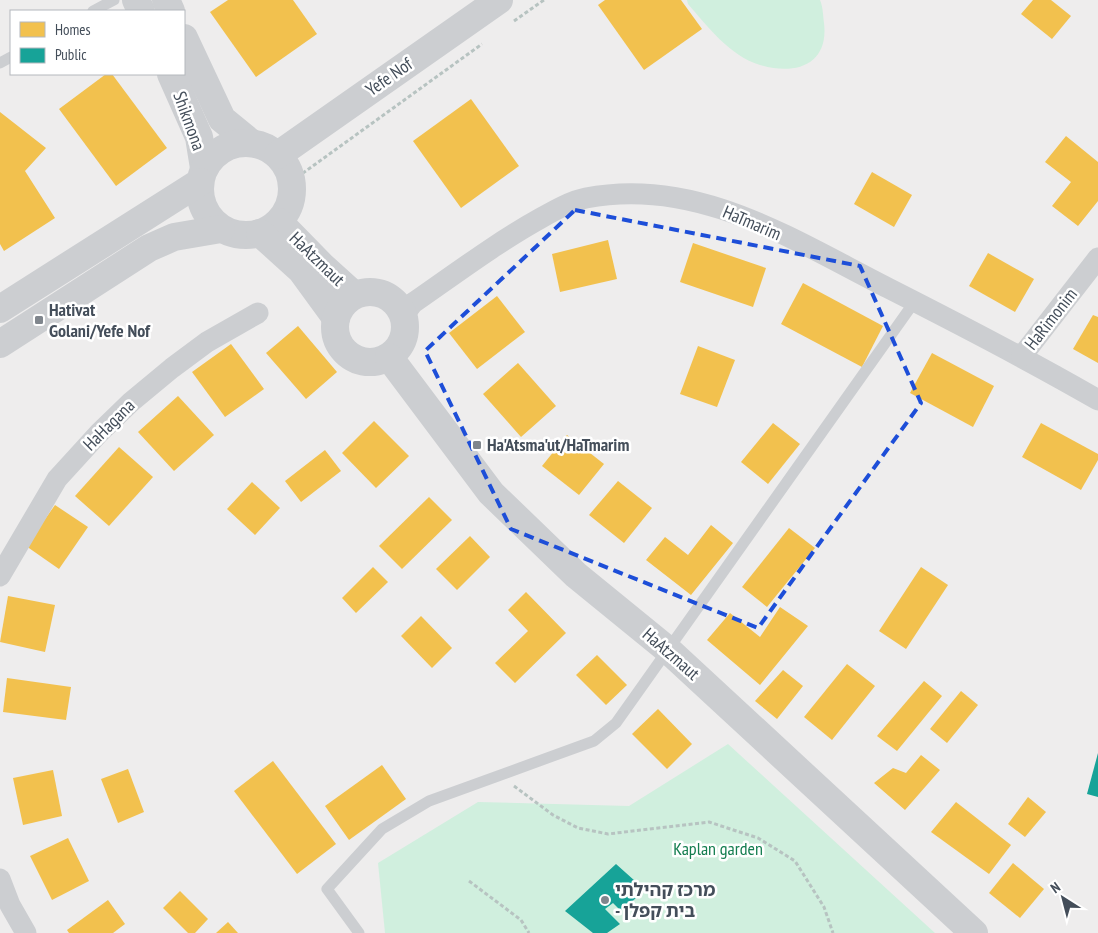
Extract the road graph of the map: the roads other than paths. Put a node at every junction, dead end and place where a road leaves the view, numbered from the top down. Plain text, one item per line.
1 (114, 0) edge
2 (95, 10) edge
3 (505, 12) edge
4 (185, 40) edge
5 (171, 75) edge
6 (250, 142) junction
7 (278, 155) junction
8 (202, 175) junction
9 (270, 228) junction
10 (221, 229) junction
11 (1098, 258) edge
12 (354, 295) junction
13 (915, 302) junction
14 (0, 309) edge
15 (258, 313) dead end
16 (404, 314) junction
17 (336, 318) junction
18 (0, 344) edge
19 (1022, 356) junction
20 (389, 357) junction
21 (1098, 400) edge
22 (0, 576) edge
23 (668, 650) junction
24 (0, 879) edge
25 (26, 933) edge
26 (359, 933) edge
27 (974, 933) edge

1 - 2 lane
3 - 7 street, Yefe Nof
4 - 6 street, Shikmona
5 - 8 street, Shikmona
6 - 7 street
6 - 8 street
7 - 9 street
8 - 10 street
8 - 14 street
9 - 10 street
9 - 12 street, HaAtzmaut
9 - 17 street, HaAtzmaut
10 - 18 street
11 - 19 street, HaRimonim
12 - 16 street
12 - 17 street
13 - 16 street, HaTmarim
13 - 19 street, HaTmarim
13 - 23 lane
15 - 22 street, HaHagana
16 - 20 street
17 - 20 street
19 - 21 street, HaTmarim
20 - 23 street, HaAtzmaut
23 - 26 lane
23 - 27 street, HaAtzmaut
24 - 25 street

